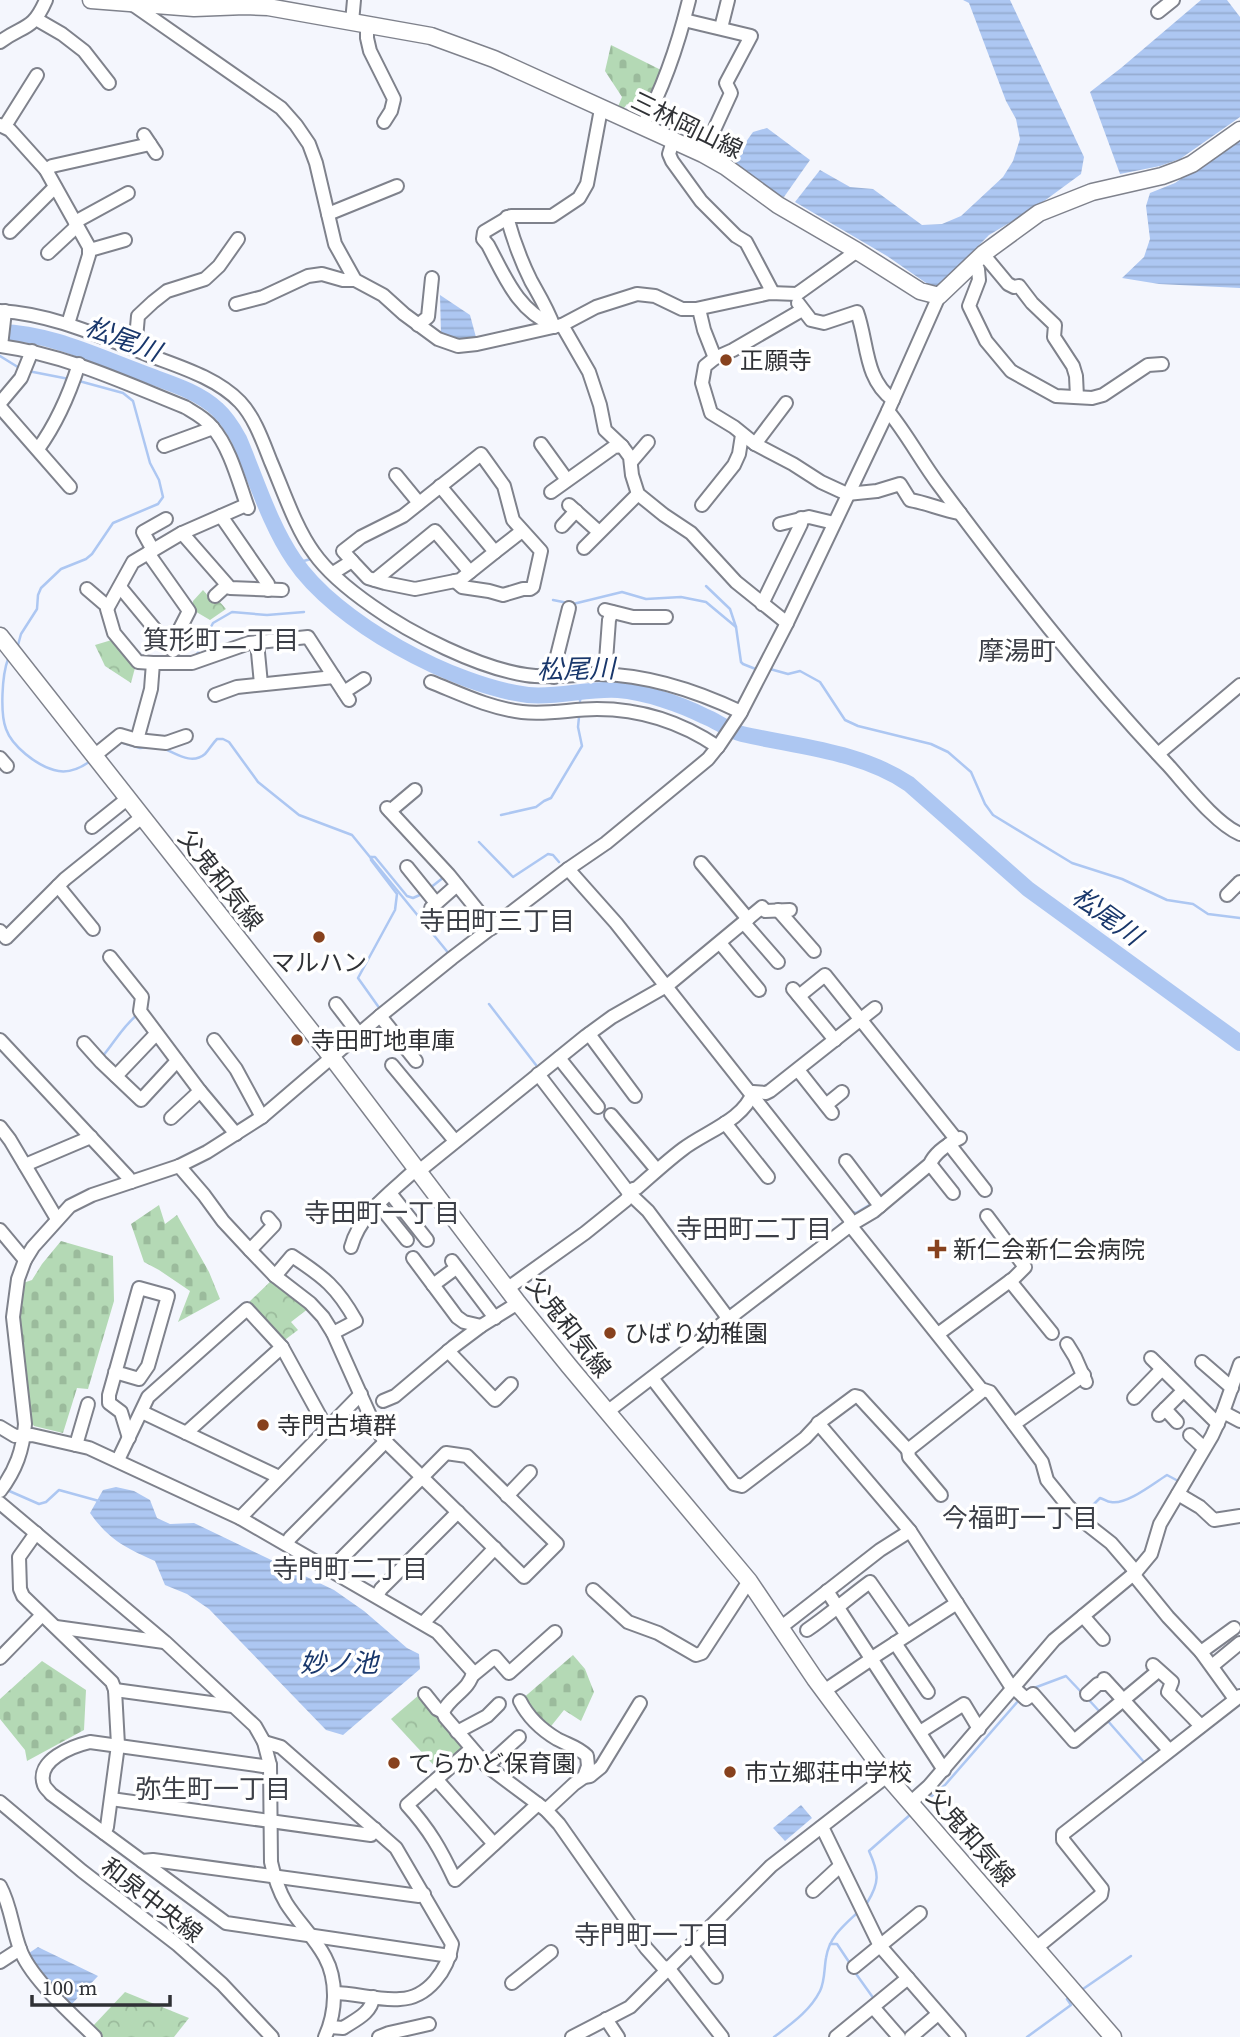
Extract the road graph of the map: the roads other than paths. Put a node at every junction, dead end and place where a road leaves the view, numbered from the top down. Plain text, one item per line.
1 (46, 0) edge
2 (91, 0) edge
3 (354, 0) edge
4 (689, 0) edge
5 (728, 0) edge
6 (1173, 0) edge
7 (132, 5) junction
8 (1158, 12) dead end
9 (36, 19) junction
10 (684, 19) junction
11 (359, 23) junction
12 (721, 28) junction
13 (0, 42) edge
14 (37, 75) dead end
15 (107, 76) dead end
16 (601, 109) junction
17 (384, 122) dead end
18 (2, 125) edge
19 (642, 127) junction
20 (1240, 130) edge
21 (673, 141) junction
22 (150, 144) dead end
23 (703, 154) junction
24 (46, 170) junction
25 (397, 186) dead end
26 (55, 187) junction
27 (120, 193) dead end
28 (328, 214) junction
29 (508, 217) junction
30 (76, 224) junction
31 (10, 232) dead end
32 (238, 239) dead end
33 (125, 240) dead end
34 (90, 250) junction
35 (858, 251) junction
36 (48, 254) dead end
37 (977, 259) junction
38 (432, 278) dead end
39 (355, 280) junction
40 (773, 293) junction
41 (792, 294) junction
42 (939, 296) junction
43 (236, 303) dead end
44 (699, 309) junction
45 (802, 310) junction
46 (3, 312) edge
47 (68, 324) junction
48 (418, 325) junction
49 (556, 325) junction
50 (1, 346) edge
51 (135, 350) junction
52 (32, 351) junction
53 (715, 358) junction
54 (79, 364) junction
55 (1162, 364) dead end
56 (1077, 397) junction
57 (786, 403) dead end
58 (0, 405) edge
59 (891, 405) junction
60 (214, 428) junction
61 (743, 435) junction
62 (648, 442) dead end
63 (541, 444) dead end
64 (754, 444) junction
65 (164, 446) dead end
66 (622, 446) junction
67 (38, 449) junction
68 (631, 462) junction
69 (396, 475) dead end
70 (567, 480) junction
71 (440, 486) junction
72 (70, 487) dead end
73 (551, 492) dead end
74 (638, 494) junction
75 (847, 494) junction
76 (419, 503) junction
77 (702, 505) dead end
78 (960, 513) junction
79 (221, 516) junction
80 (801, 518) junction
81 (166, 519) dead end
82 (834, 523) junction
83 (780, 524) dead end
84 (562, 526) dead end
85 (522, 531) junction
86 (599, 532) junction
87 (182, 533) junction
88 (584, 548) dead end
89 (151, 552) junction
90 (495, 552) junction
91 (352, 561) junction
92 (470, 572) junction
93 (333, 573) junction
94 (375, 580) junction
95 (455, 581) junction
96 (227, 586) junction
97 (120, 587) junction
98 (87, 589) dead end
99 (268, 590) junction
100 (282, 590) dead end
101 (215, 596) dead end
102 (761, 604) junction
103 (108, 607) junction
104 (572, 612) dead end
105 (666, 617) dead end
106 (786, 623) junction
107 (0, 636) edge
108 (257, 642) junction
109 (170, 648) junction
110 (153, 663) junction
111 (177, 664) junction
112 (605, 674) junction
113 (334, 677) junction
114 (554, 677) junction
115 (365, 679) dead end
116 (430, 682) dead end
117 (261, 684) junction
118 (1240, 685) edge
119 (215, 695) dead end
120 (741, 713) junction
121 (186, 736) dead end
122 (137, 740) junction
123 (719, 745) junction
124 (1158, 754) junction
125 (94, 756) junction
126 (415, 790) dead end
127 (127, 799) junction
128 (142, 817) junction
129 (92, 827) dead end
130 (1240, 834) edge
131 (701, 863) dead end
132 (568, 869) junction
133 (408, 873) dead end
134 (1240, 884) edge
135 (457, 885) junction
136 (58, 886) junction
137 (1227, 895) dead end
138 (746, 921) junction
139 (492, 928) junction
140 (93, 929) dead end
141 (0, 930) edge
142 (720, 943) junction
143 (814, 951) dead end
144 (110, 957) dead end
145 (778, 962) dead end
146 (664, 986) junction
147 (759, 990) dead end
148 (336, 1004) dead end
149 (875, 1008) dead end
150 (380, 1016) junction
151 (861, 1020) junction
152 (156, 1034) junction
153 (359, 1034) junction
154 (589, 1034) junction
155 (0, 1040) edge
156 (214, 1040) dead end
157 (835, 1040) junction
158 (84, 1042) dead end
159 (331, 1058) junction
160 (559, 1058) junction
161 (177, 1061) junction
162 (416, 1061) dead end
163 (392, 1065) dead end
164 (798, 1070) junction
165 (538, 1074) junction
166 (116, 1076) junction
167 (200, 1091) junction
168 (842, 1092) dead end
169 (635, 1096) dead end
170 (751, 1097) junction
171 (598, 1107) dead end
172 (611, 1115) dead end
173 (262, 1117) junction
174 (172, 1118) dead end
175 (725, 1123) junction
176 (0, 1127) edge
177 (236, 1134) junction
178 (91, 1137) junction
179 (955, 1140) junction
180 (455, 1141) junction
181 (846, 1161) dead end
182 (930, 1164) junction
183 (25, 1165) junction
184 (179, 1166) junction
185 (657, 1170) junction
186 (419, 1171) junction
187 (768, 1177) dead end
188 (131, 1182) junction
189 (985, 1190) dead end
190 (631, 1191) junction
191 (953, 1192) dead end
192 (390, 1193) junction
193 (878, 1202) junction
194 (378, 1204) junction
195 (987, 1216) dead end
196 (268, 1218) dead end
197 (57, 1219) junction
198 (852, 1224) junction
199 (0, 1230) edge
200 (407, 1240) dead end
201 (427, 1240) dead end
202 (351, 1247) dead end
203 (250, 1250) junction
204 (413, 1258) dead end
205 (25, 1260) junction
206 (275, 1276) junction
207 (1010, 1281) junction
208 (433, 1285) junction
209 (508, 1288) junction
210 (518, 1303) junction
211 (6, 1318) edge
212 (495, 1318) junction
213 (727, 1320) junction
214 (481, 1326) junction
215 (333, 1333) junction
216 (1052, 1333) dead end
217 (938, 1334) junction
218 (1067, 1344) dead end
219 (282, 1348) junction
220 (448, 1351) junction
221 (1151, 1357) dead end
222 (1202, 1362) dead end
223 (1240, 1364) edge
224 (1162, 1369) junction
225 (116, 1372) junction
226 (652, 1378) junction
227 (511, 1384) dead end
228 (1232, 1388) junction
229 (981, 1389) junction
230 (1184, 1391) junction
231 (361, 1394) junction
232 (1134, 1398) dead end
233 (383, 1401) dead end
234 (88, 1404) dead end
235 (142, 1412) junction
236 (607, 1412) junction
237 (1220, 1418) junction
238 (1240, 1420) edge
239 (1177, 1422) dead end
240 (818, 1423) junction
241 (1014, 1424) junction
242 (0, 1427) edge
243 (327, 1429) junction
244 (186, 1433) junction
245 (24, 1434) junction
246 (1190, 1436) dead end
247 (129, 1438) junction
248 (386, 1441) junction
249 (76, 1445) junction
250 (1204, 1448) junction
251 (908, 1450) junction
252 (118, 1460) junction
253 (530, 1472) dead end
254 (422, 1476) junction
255 (279, 1477) junction
256 (938, 1487) dead end
257 (0, 1491) edge
258 (1178, 1494) junction
259 (507, 1496) junction
260 (0, 1503) edge
261 (457, 1512) junction
262 (1240, 1516) edge
263 (240, 1518) junction
264 (911, 1531) junction
265 (36, 1533) junction
266 (287, 1544) junction
267 (495, 1548) junction
268 (333, 1570) junction
269 (1135, 1573) junction
270 (748, 1581) junction
271 (593, 1590) dead end
272 (827, 1591) junction
273 (377, 1596) junction
274 (957, 1603) junction
275 (838, 1607) junction
276 (42, 1615) junction
277 (1083, 1616) junction
278 (423, 1623) junction
279 (56, 1627) junction
280 (780, 1628) junction
281 (1234, 1628) dead end
282 (807, 1630) dead end
283 (546, 1635) dead end
284 (907, 1635) junction
285 (1103, 1639) dead end
286 (164, 1642) junction
287 (895, 1643) junction
288 (1240, 1643) edge
289 (1201, 1652) junction
290 (0, 1658) edge
291 (870, 1660) junction
292 (1212, 1667) junction
293 (473, 1675) junction
294 (1089, 1687) dead end
295 (1012, 1688) junction
296 (115, 1690) junction
297 (824, 1691) junction
298 (928, 1692) dead end
299 (425, 1694) dead end
300 (1238, 1698) edge
301 (520, 1701) dead end
302 (1123, 1701) junction
303 (640, 1703) dead end
304 (499, 1704) dead end
305 (233, 1706) junction
306 (443, 1712) junction
307 (1202, 1726) junction
308 (979, 1729) junction
309 (457, 1732) junction
310 (920, 1732) junction
311 (519, 1737) dead end
312 (264, 1742) junction
313 (118, 1745) junction
314 (471, 1749) junction
315 (1169, 1751) junction
316 (270, 1765) junction
317 (487, 1766) junction
318 (944, 1770) junction
319 (887, 1776) junction
320 (584, 1777) junction
321 (437, 1780) junction
322 (111, 1799) junction
323 (0, 1802) edge
324 (910, 1803) junction
325 (542, 1807) junction
326 (270, 1822) junction
327 (822, 1827) junction
328 (375, 1829) junction
329 (104, 1833) junction
330 (494, 1844) junction
331 (142, 1861) junction
332 (840, 1866) junction
333 (274, 1876) junction
334 (0, 1886) edge
335 (813, 1891) dead end
336 (424, 1894) junction
337 (920, 1913) dead end
338 (310, 1935) junction
339 (691, 1945) junction
340 (880, 1946) junction
341 (1036, 1948) junction
342 (20, 1949) junction
343 (551, 1951) dead end
344 (450, 1956) junction
345 (0, 1962) edge
346 (854, 1967) dead end
347 (669, 1969) junction
348 (716, 1977) dead end
349 (908, 1978) junction
350 (512, 1983) dead end
351 (334, 1993) junction
352 (373, 1997) junction
353 (873, 2007) junction
354 (938, 2014) junction
355 (607, 2020) junction
356 (429, 2024) dead end
357 (327, 2032) edge
358 (95, 2037) edge
359 (272, 2037) edge
360 (379, 2037) edge
361 (572, 2037) edge
362 (618, 2037) edge
363 (722, 2037) edge
364 (836, 2037) edge
365 (899, 2037) edge
366 (911, 2037) edge
367 (959, 2037) edge
368 (1113, 2037) edge

1 - 9 street
2 - 7 main road, 三林岡山線
3 - 11 street
4 - 10 street
5 - 12 street
6 - 8 street
7 - 11 main road, 三林岡山線
7 - 28 street
9 - 13 street
9 - 15 street
10 - 12 street
10 - 19 street
11 - 16 main road, 三林岡山線
11 - 17 street
12 - 23 street
14 - 18 street
16 - 19 main road, 三林岡山線
16 - 29 street
18 - 24 street
19 - 21 main road, 三林岡山線
20 - 37 main road
21 - 23 main road, 三林岡山線
21 - 40 street
22 - 24 street
23 - 35 main road, 三林岡山線
24 - 26 street
25 - 28 street
26 - 30 street
26 - 31 street
27 - 30 street
28 - 39 street
29 - 49 street
29 - 49 street
30 - 34 street
30 - 36 street
32 - 51 street
33 - 34 street
34 - 47 street
35 - 41 street
35 - 42 main road, 三林岡山線
37 - 42 main road
37 - 56 street
37 - 56 street
38 - 48 street
39 - 43 street
39 - 48 street
40 - 41 street
40 - 44 street
41 - 45 street
42 - 59 street
44 - 49 street
44 - 53 street
45 - 53 street
45 - 59 street
46 - 47 street
46 - 50 street
47 - 51 street
48 - 49 street
49 - 66 street
50 - 52 street
51 - 93 street
52 - 54 street
52 - 58 street
53 - 61 street
54 - 60 street
54 - 67 street
55 - 56 street
57 - 64 street
58 - 67 street
59 - 75 street
59 - 78 street
60 - 65 street
60 - 79 street
61 - 64 street
61 - 77 street
62 - 68 street
63 - 70 street
64 - 75 street
66 - 68 street
66 - 70 street
67 - 72 street
68 - 74 street
69 - 76 street
70 - 73 street
71 - 76 street
71 - 85 street
71 - 90 street
74 - 86 street
74 - 102 street
75 - 78 street
75 - 82 street
76 - 91 street
78 - 124 street
79 - 87 street
79 - 99 street
80 - 82 street
80 - 83 street
80 - 102 street
81 - 89 street
82 - 106 street
84 - 86 street
85 - 90 street
85 - 95 street
86 - 88 street
87 - 89 street
87 - 96 street
89 - 97 street
89 - 109 street
90 - 92 street
91 - 93 street
91 - 94 street
92 - 94 street
92 - 95 street
93 - 114 street
94 - 95 street
96 - 99 street
96 - 101 street
97 - 103 street
97 - 109 street
98 - 103 street
99 - 100 street
102 - 106 street
103 - 110 street
104 - 114 street
105 - 112 street
106 - 120 street
107 - 125 main road, 父鬼和気線
108 - 111 street
108 - 113 street
108 - 117 street
109 - 111 street
110 - 111 street
110 - 122 street
112 - 114 street
112 - 120 street
113 - 115 street
113 - 117 street
116 - 123 street
117 - 119 street
118 - 124 street
120 - 123 street
121 - 122 street
122 - 125 street
123 - 132 street
124 - 130 street
125 - 127 main road, 父鬼和気線
126 - 135 street
127 - 128 main road, 父鬼和気線
127 - 129 street
128 - 136 street
128 - 159 main road, 父鬼和気線
131 - 138 street
132 - 139 street
132 - 146 street
133 - 135 street
134 - 137 street
135 - 139 street
136 - 140 street
136 - 141 street
138 - 142 street
138 - 143 street
138 - 145 street
139 - 150 street
142 - 146 street
142 - 147 street
144 - 152 street
146 - 154 street
146 - 170 street
148 - 153 street
149 - 151 street
150 - 153 street
150 - 162 street
151 - 157 street
151 - 157 street
151 - 179 street
152 - 161 street
152 - 166 street
153 - 159 street
154 - 160 street
154 - 169 street
155 - 178 street
156 - 173 street
157 - 164 street
158 - 166 street
159 - 173 street
159 - 186 main road, 父鬼和気線
160 - 165 street
160 - 171 street
161 - 166 street
161 - 167 street
163 - 180 street
164 - 168 street
164 - 170 street
165 - 180 street
165 - 190 street
167 - 174 street
167 - 177 street
170 - 175 street
170 - 198 street
172 - 185 street
173 - 177 street
175 - 185 street
175 - 187 street
176 - 183 street
177 - 184 street
178 - 183 street
178 - 188 street
179 - 182 street
179 - 189 street
180 - 186 street
181 - 193 street
182 - 191 street
182 - 193 street
183 - 197 street
184 - 188 street
184 - 203 street
185 - 190 street
186 - 192 street
186 - 209 main road, 父鬼和気線
188 - 197 street
190 - 209 street
190 - 213 street
192 - 194 street
192 - 201 street
193 - 198 street
194 - 200 street
194 - 202 street
195 - 207 street
196 - 203 street
197 - 205 street
198 - 213 street
198 - 217 street
199 - 205 street
203 - 206 street
204 - 208 street
205 - 211 street
206 - 215 street
206 - 215 street
207 - 216 street
207 - 217 street
208 - 212 street
208 - 214 street
209 - 210 main road, 父鬼和気線
210 - 212 street
210 - 236 main road, 父鬼和気線
211 - 245 street
212 - 214 street
213 - 226 street
214 - 220 street
215 - 231 street
217 - 229 street
218 - 241 street
219 - 235 street
219 - 243 street
219 - 244 street
220 - 227 street
220 - 233 street
221 - 224 street
222 - 228 street
223 - 228 street
224 - 230 street
224 - 232 street
225 - 225 street
225 - 247 street
226 - 236 street
226 - 240 street
228 - 237 street
229 - 241 street
229 - 251 street
230 - 237 street
230 - 239 street
231 - 243 street
231 - 248 street
234 - 249 street
235 - 244 street
235 - 247 street
236 - 270 main road, 父鬼和気線
237 - 238 street
237 - 250 street
240 - 251 street
240 - 264 street
241 - 269 street
242 - 245 street
243 - 255 street
244 - 255 street
245 - 249 street
245 - 257 street
246 - 250 street
247 - 252 street
248 - 254 street
248 - 266 street
249 - 252 street
250 - 258 street
251 - 256 street
252 - 263 street
253 - 259 street
254 - 259 street
254 - 261 street
254 - 268 street
255 - 263 street
258 - 262 street
258 - 269 street
259 - 267 street
260 - 265 street
261 - 267 street
261 - 273 street
263 - 266 street
264 - 272 street
264 - 274 street
265 - 276 street
265 - 286 street
266 - 268 street
267 - 278 street
268 - 273 street
269 - 277 street
269 - 289 street
270 - 271 street
270 - 280 main road, 父鬼和気線
272 - 275 street
272 - 280 street
273 - 278 street
274 - 284 street
274 - 295 street
275 - 282 street
275 - 284 street
275 - 291 street
276 - 279 street
276 - 290 street
277 - 285 street
277 - 295 street
278 - 293 street
279 - 286 street
279 - 296 street
280 - 297 main road, 父鬼和気線
281 - 289 street
283 - 293 street
284 - 287 street
286 - 305 street
287 - 291 street
287 - 298 street
288 - 292 street
289 - 292 street
291 - 297 street
291 - 310 street
292 - 300 street
293 - 306 street
294 - 302 street
295 - 302 street
295 - 308 street
296 - 305 street
296 - 313 street
297 - 319 main road, 父鬼和気線
299 - 306 street
300 - 307 street
301 - 320 street
302 - 307 street
302 - 315 street
303 - 320 street
304 - 309 street
305 - 312 street
306 - 309 street
307 - 315 street
308 - 310 street
308 - 318 street
309 - 314 street
310 - 318 street
311 - 317 street
312 - 316 street
312 - 328 street
313 - 316 street
313 - 322 street
313 - 329 street
314 - 317 street
314 - 321 street
315 - 341 street
316 - 326 street
317 - 325 street
318 - 324 street
319 - 324 main road, 父鬼和気線
319 - 327 street
320 - 325 street
321 - 330 street
321 - 330 street
322 - 326 street
322 - 329 street
323 - 359 street, 和泉中央線
324 - 341 main road, 父鬼和気線
325 - 330 street
325 - 347 street
326 - 328 street
326 - 333 street
327 - 332 street
327 - 339 street
328 - 336 street
329 - 331 street
331 - 333 street
331 - 338 street
332 - 335 street
332 - 340 street
333 - 336 street
333 - 338 street
334 - 342 street
336 - 344 street
337 - 340 street
338 - 344 street
338 - 351 street
339 - 347 street
339 - 348 street
340 - 346 street
340 - 349 street
341 - 368 main road, 父鬼和気線
342 - 345 street
342 - 358 street
343 - 350 street
344 - 352 street
347 - 355 street
347 - 363 street
349 - 353 street
349 - 354 street
351 - 352 street
351 - 357 street
352 - 357 street
353 - 364 street
353 - 365 street
354 - 366 street
354 - 367 street
355 - 361 street
355 - 362 street
356 - 360 street

